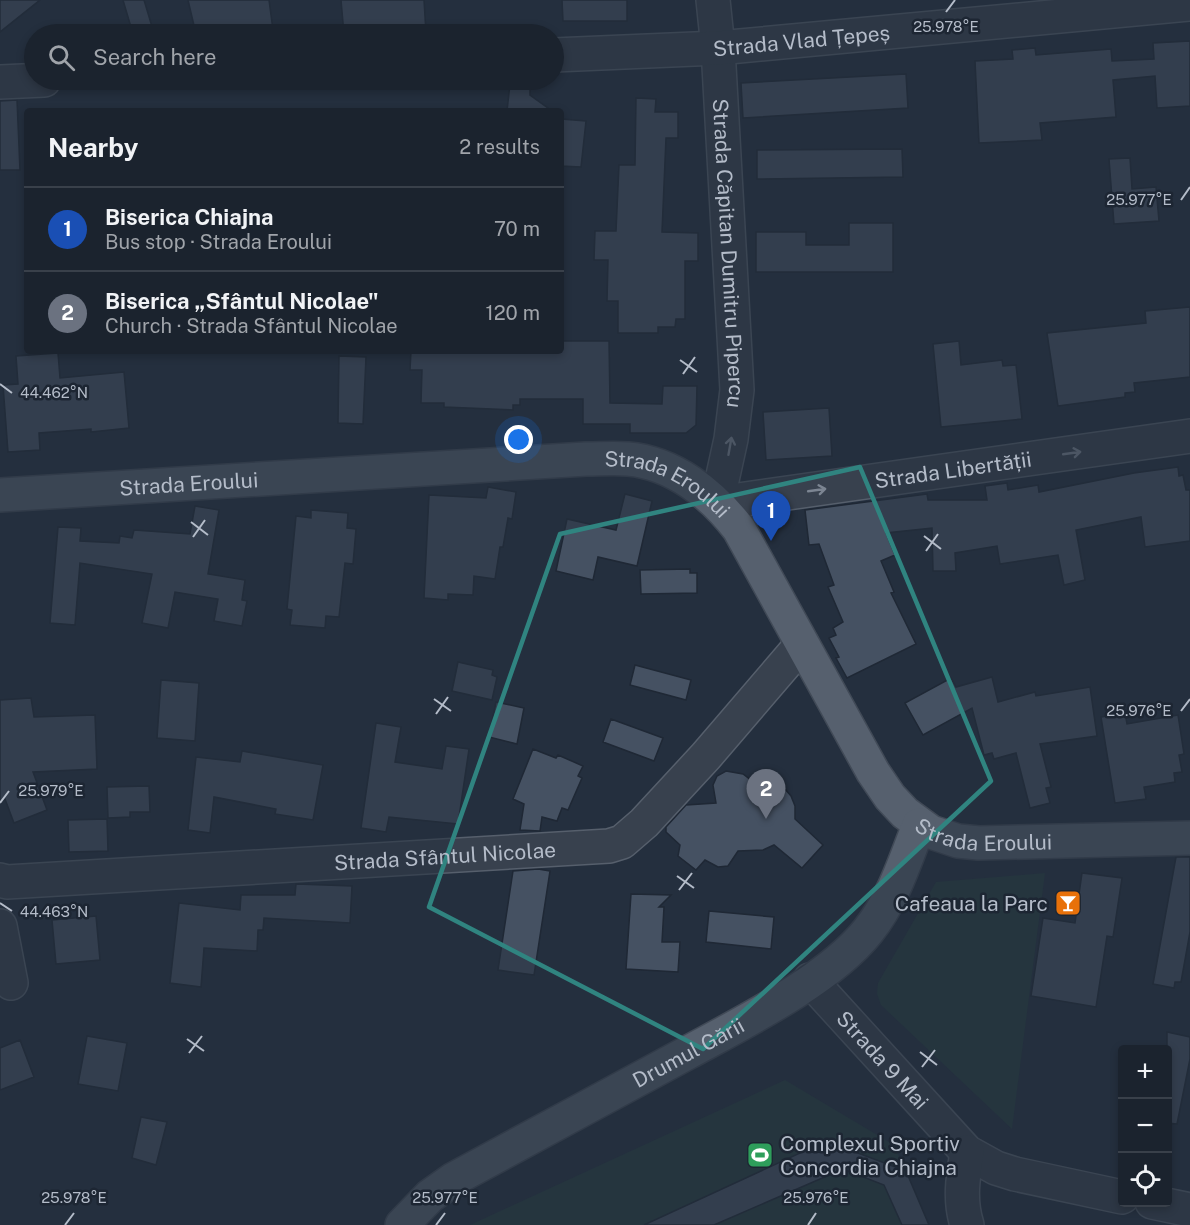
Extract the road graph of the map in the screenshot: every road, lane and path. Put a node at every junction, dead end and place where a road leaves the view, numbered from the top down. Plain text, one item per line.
1 (713, 0) edge
2 (1190, 4) edge
3 (718, 48) junction
4 (564, 56) edge
5 (24, 81) edge
6 (0, 82) edge
7 (1190, 436) edge
8 (0, 495) edge
9 (717, 503) junction
10 (802, 644) junction
11 (919, 825) junction
12 (1190, 838) edge
13 (0, 880) edge
14 (0, 927) edge
15 (810, 980) junction
16 (11, 983) dead end
17 (967, 1152) junction
18 (1118, 1196) edge
19 (1172, 1207) edge
20 (1190, 1210) edge
21 (402, 1225) edge
22 (967, 1225) edge

1 - 3 street, Strada Căpitan Dumitru Pipercu
2 - 3 street, Strada Vlad Țepeș
3 - 4 street, Strada Vlad Țepeș
9 -> 3 street, Strada Căpitan Dumitru Pipercu
5 - 6 street
9 -> 7 street, Strada Libertății
8 - 9 main road, Strada Eroului
9 - 10 main road, Strada Eroului
10 - 11 main road, Strada Eroului
10 - 13 street, Strada Sfântul Nicolae
11 - 12 main road, Strada Eroului
11 - 15 main road, Drumul Gării
14 - 16 street
15 - 17 street, Strada 9 Mai
15 - 21 main road, Drumul Gării
17 - 18 street, Strada 9 Mai
17 - 22 street
19 - 20 street

